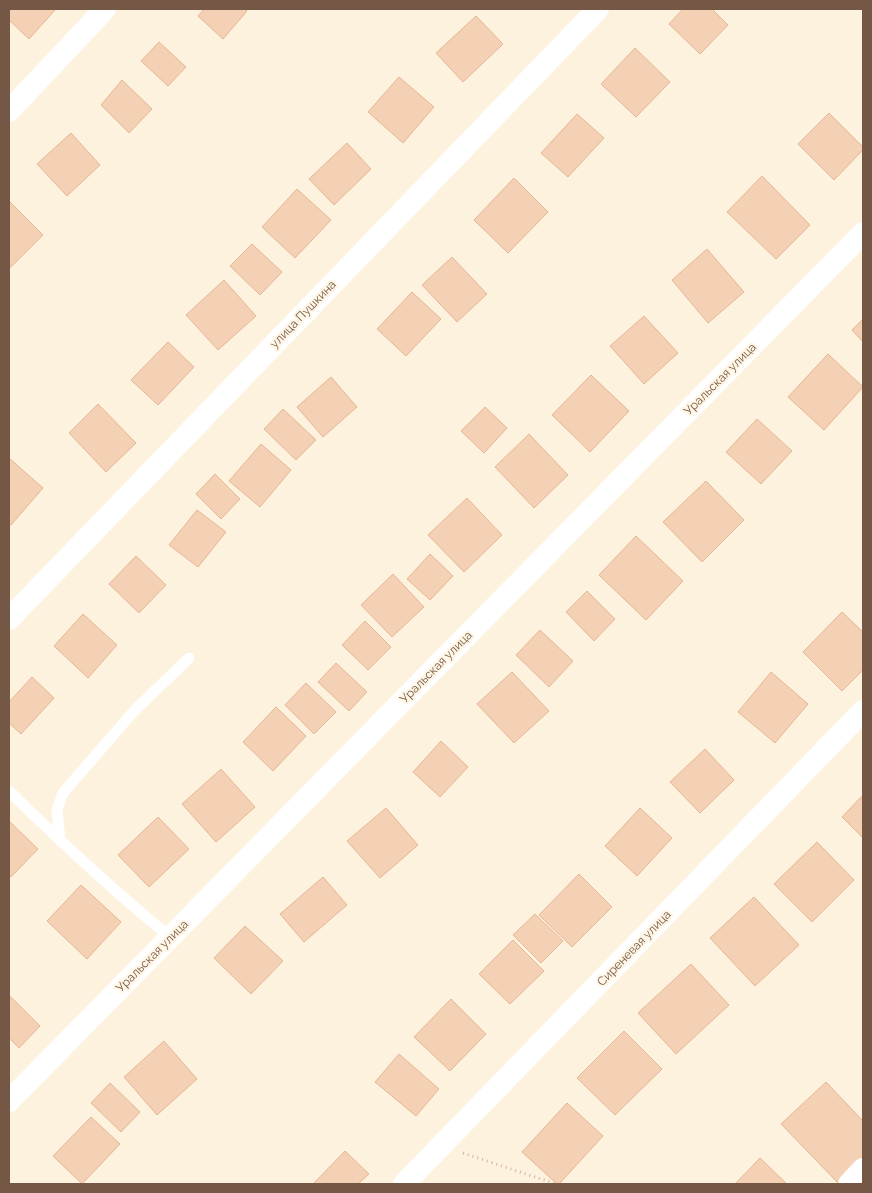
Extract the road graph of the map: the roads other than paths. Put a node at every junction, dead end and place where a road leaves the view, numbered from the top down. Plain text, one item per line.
1 (105, 9) edge
2 (598, 9) edge
3 (9, 111) edge
4 (863, 233) edge
5 (9, 619) edge
6 (189, 658) dead end
7 (863, 711) edge
8 (9, 791) edge
9 (60, 841) junction
10 (170, 937) junction
11 (9, 1101) edge
12 (863, 1169) edge
13 (404, 1184) edge
14 (848, 1184) edge

1 - 3 street
2 - 5 street, улица Пушкина
4 - 10 street, Уральская улица
6 - 9 lane
7 - 13 street, Сиреневая улица
8 - 9 lane
9 - 10 lane
10 - 11 street, Уральская улица
12 - 14 street

